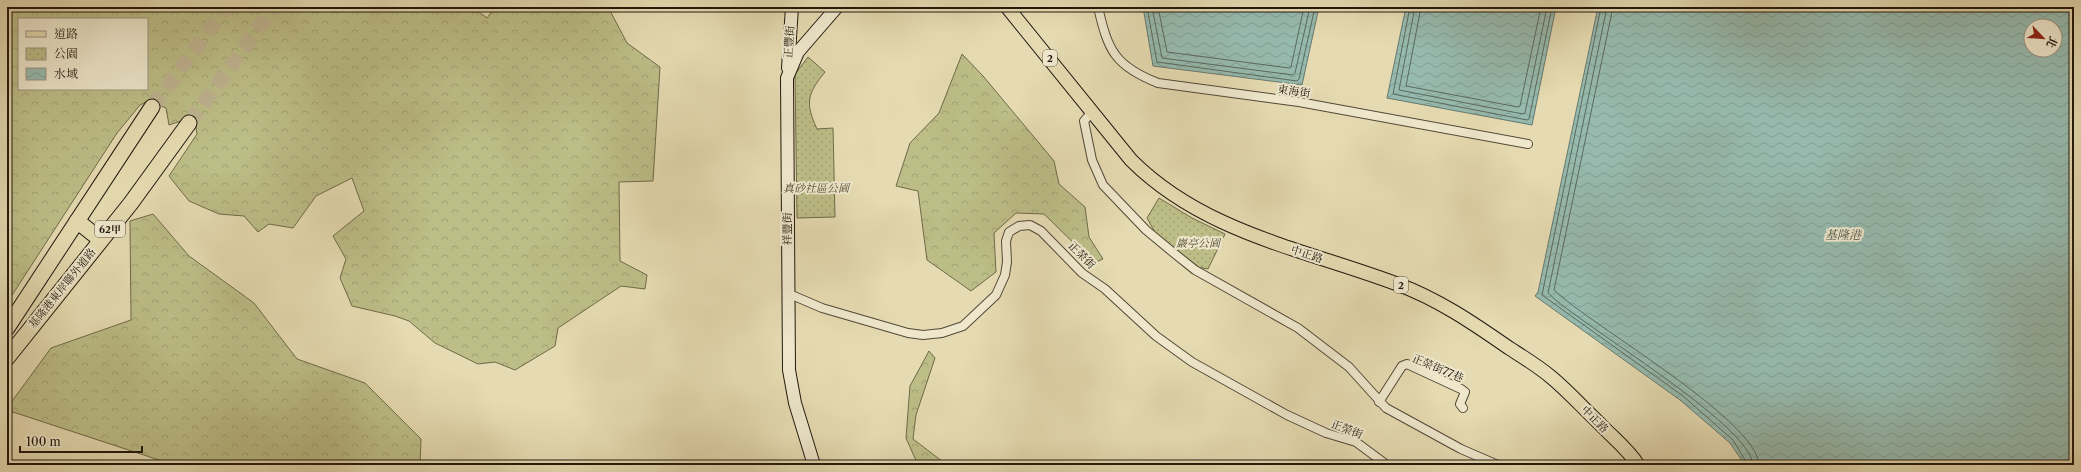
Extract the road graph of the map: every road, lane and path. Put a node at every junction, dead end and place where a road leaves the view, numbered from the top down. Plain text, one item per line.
1 (792, 7) edge
2 (837, 7) edge
3 (1007, 7) edge
4 (1098, 7) edge
5 (790, 33) junction
6 (806, 42) junction
7 (787, 78) junction
8 (152, 107) tunnel mouth
9 (1092, 112) junction
10 (189, 123) tunnel mouth
11 (1528, 144) dead end
12 (77, 221) junction
13 (101, 240) junction
14 (787, 292) junction
15 (8, 327) edge
16 (7, 358) edge
17 (1379, 402) junction
18 (1463, 408) dead end
19 (814, 465) edge
20 (1387, 465) edge
21 (1498, 465) edge
22 (1638, 465) edge

1 - 5 street, 正豐街
2 - 6 street, 祥豐街
3 - 9 main road, 中正路 / 2
4 - 11 street, 東海街
5 - 6 street
5 - 7 street, 正豐街
6 - 7 street, 祥豐街
7 - 14 street, 祥豐街
8 - 12 highway, 基隆港東岸聯外道路 / 62甲
9 - 17 street
9 - 22 main road, 中正路 / 2
10 - 13 highway, 基隆港東岸聯外道路 / 62甲
12 - 13 highway
12 - 15 highway, 基隆港東岸聯外道路 / 62甲
13 - 16 highway, 基隆港東岸聯外道路 / 62甲
14 - 19 street, 祥豐街
14 - 20 street, 正榮街
17 - 18 street, 正榮街77巷
17 - 21 street

